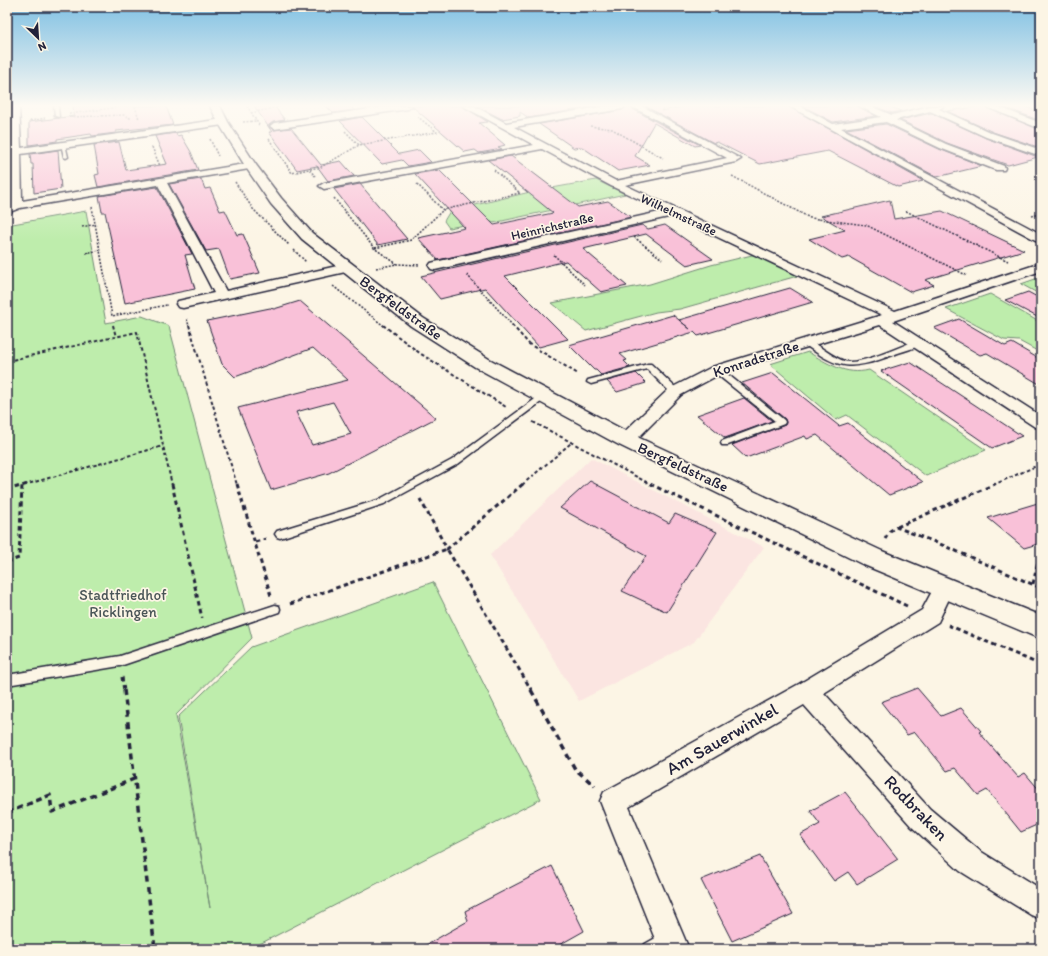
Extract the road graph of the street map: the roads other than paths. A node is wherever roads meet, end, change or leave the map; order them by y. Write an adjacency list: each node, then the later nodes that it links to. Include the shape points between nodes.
1 (64, 151): 9 (lane)
2 (241, 151): 10 (street, Bergfeldstraße)
3 (519, 151): 14 (street)
4 (552, 151): 13 (street, Wilhelmstraße)
5 (720, 151): 13 (street, via 736,159)
6 (876, 151): 18 (street)
7 (955, 151): 11 (street)
8 (12, 152): 15 (street)
9 (66, 158)
10 (251, 166): 12 (street); 20 (street, Bergfeldstraße, via 276,201 307,236)
11 (1000, 168)
12 (163, 180): 15 (street); 22 (street)
13 (615, 184): 17 (street, Wilhelmstraße)
14 (324, 186)
15 (17, 205): 16 (street)
16 (7, 210)
17 (675, 212): 19 (street, Heinrichstraße); 24 (street, Wilhelmstraße)
18 (1041, 239)
19 (435, 266)
20 (346, 268): 22 (street, Bergfeldstraße); 30 (street, Bergfeldstraße, via 417,322 482,363)
21 (1035, 270): 24 (street, Konradstraße)
22 (222, 296): 23 (street, Bergfeldstraße)
23 (183, 304)
24 (888, 318): 25 (street, Konradstraße); 26 (street)
25 (807, 342): 26 (lane, via 826,355 850,364); 27 (street, Konradstraße)
26 (918, 343): 31 (street)
27 (717, 370): 29 (street, Konradstraße); 33 (lane, via 781,422)
28 (591, 382): 29 (lane, via 648,366)
29 (675, 392): 32 (street, Konradstraße)
30 (545, 396): 32 (street, Bergfeldstraße); 34 (lane, via 455,462 380,502)
31 (1041, 423)
32 (626, 440): 35 (street, Bergfeldstraße, via 873,558)
33 (725, 443)
34 (280, 534)
35 (944, 588): 37 (street, Bergfeldstraße); 39 (street, Am Sauerwinkel, via 930,616)
36 (275, 609): 38 (lane, via 120,661)
37 (1041, 628)
38 (7, 680)
39 (808, 691): 40 (street, Rodbraken, via 921,818 970,861); 41 (street, Am Sauerwinkel, via 612,801)
40 (1041, 905)
41 (665, 945)

